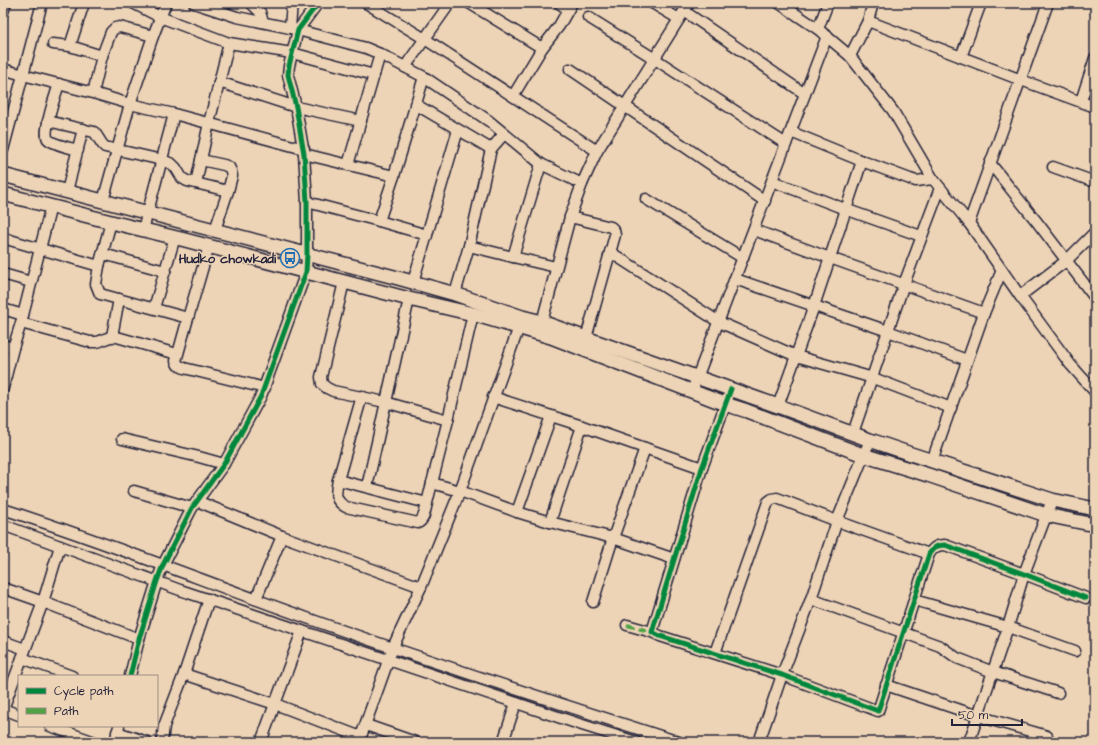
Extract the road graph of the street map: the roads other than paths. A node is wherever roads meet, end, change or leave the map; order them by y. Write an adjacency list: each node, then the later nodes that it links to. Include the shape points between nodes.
1 (6, 3): 22 (street)
2 (42, 3): 46 (street)
3 (84, 3): 34 (street)
4 (133, 3): 23 (street)
5 (166, 3): 23 (street)
6 (194, 3): 26 (street, via 237,17)
7 (251, 3): 26 (street, via 260,12)
8 (292, 3): 27 (street)
9 (318, 3): 27 (street)
10 (366, 3): 31 (street)
11 (450, 3): 31 (street)
12 (469, 3): 35 (street)
13 (559, 3): 20 (street)
14 (652, 3): 21 (street)
15 (779, 3): 28 (street)
16 (828, 3): 28 (street)
17 (873, 3): 25 (street)
18 (981, 3): 40 (street)
19 (1048, 3): 49 (street)
20 (570, 6): 35 (street)
21 (684, 11): 42 (street); 53 (street)
22 (3, 12)
23 (160, 17): 29 (street); 32 (street)
24 (588, 17): 42 (street)
25 (868, 20): 39 (street); 40 (street)
26 (263, 22): 27 (street)
27 (294, 29): 36 (street); 37 (street)
28 (818, 29): 30 (street)
29 (152, 36): 38 (street, via 120,26 115,28); 56 (street)
30 (827, 36): 39 (street); 53 (street)
31 (425, 39): 43 (street); 54 (street)
32 (229, 43): 36 (street); 50 (street)
33 (53, 44): 34 (street)
34 (70, 46): 38 (street)
35 (542, 48): 54 (street)
36 (292, 54): 47 (street); 59 (street, via 288,75)
37 (380, 54): 43 (street); 47 (street)
38 (102, 56): 52 (street)
39 (850, 56): 85 (street, via 893,110)
40 (961, 57): 49 (street)
41 (1095, 58): 55 (street)
42 (655, 59): 60 (street); 69 (street)
43 (405, 67): 48 (street)
44 (3, 69): 46 (street)
45 (570, 70): 60 (street)
46 (23, 74): 51 (street); 71 (street)
47 (374, 75): 63 (street)
48 (424, 77): 57 (street); 68 (street)
49 (1021, 80): 55 (street); 79 (street)
50 (219, 82): 59 (street); 64 (street)
51 (59, 84): 52 (street); 62 (street)
52 (93, 93): 56 (street)
53 (805, 94): 67 (street)
54 (513, 96): 75 (street)
55 (1081, 101): 58 (street)
56 (130, 104): 61 (street); 73 (street)
57 (415, 104): 66 (street); 84 (street)
58 (1095, 106)
59 (296, 107): 63 (street); 74 (street)
60 (625, 107): 75 (street); 96 (street)
61 (174, 114): 64 (street); 76 (street)
62 (48, 121): 65 (street); 72 (street, via 48,140)
63 (361, 121): 81 (street)
64 (209, 123): 74 (street); 77 (street)
65 (83, 129): 72 (street); 73 (street, via 94,132 105,147)
66 (458, 130): 70 (street); 109 (street)
67 (791, 132): 69 (street); 78 (street)
68 (504, 134): 70 (street); 80 (street)
69 (786, 144): 86 (street)
70 (491, 149): 114 (street)
71 (3, 150)
72 (78, 150): 91 (street)
73 (117, 150): 76 (street); 95 (street)
74 (304, 151): 81 (street); 97 (street)
75 (597, 151): 89 (street)
76 (162, 160): 88 (street, via 172,164 182,178); 100 (street)
77 (201, 160): 88 (street); 92 (street, via 229,167 232,176)
78 (862, 161): 85 (street, via 916,181); 99 (street)
79 (990, 163): 104 (street); 122 (street)
80 (541, 164): 89 (street); 119 (street)
81 (348, 165): 84 (street)
82 (1053, 167): 87 (street)
83 (3, 175): 91 (main road)
84 (394, 176): 102 (street)
85 (933, 179): 90 (street)
86 (772, 181): 96 (street); 99 (street)
87 (1095, 182)
88 (196, 183): 92 (street)
89 (582, 184): 101 (street)
90 (940, 188): 104 (street); 110 (street)
91 (67, 191): 95 (main road)
92 (228, 191): 106 (street)
93 (3, 194): 98 (main road)
94 (646, 199): 120 (street)
95 (104, 201): 100 (main road)
96 (765, 201): 107 (street)
97 (308, 202): 102 (street); 118 (street)
98 (51, 206): 103 (main road); 115 (street)
99 (845, 210): 110 (street); 121 (street)
100 (148, 213): 105 (street); 106 (main road)
101 (570, 217): 116 (street, via 611,227 615,235); 124 (street)
102 (379, 221): 109 (street)
103 (111, 222): 105 (main road); 117 (street)
104 (969, 223): 125 (street)
105 (143, 230): 111 (main road)
106 (215, 230): 118 (main road)
107 (754, 230): 120 (street); 121 (street)
108 (1095, 232): 122 (street)
109 (427, 235): 132 (street)
110 (921, 236): 133 (street)
111 (175, 237): 113 (main road); 126 (street)
112 (3, 238): 115 (street)
113 (209, 246): 127 (main road); 144 (street)
114 (469, 246): 119 (street); 134 (street)
115 (40, 248): 123 (street); 130 (street)
116 (610, 252): 147 (street); 151 (street)
117 (103, 254): 123 (street); 126 (street)
118 (307, 254): 127 (street); 132 (main road)
119 (513, 257): 124 (street)
120 (743, 258): 129 (street)
121 (830, 258): 133 (street); 139 (street)
122 (1066, 261): 135 (street); 136 (street)
123 (99, 266): 137 (street, via 96,284 100,294)
124 (556, 267): 146 (street)
125 (1002, 270): 135 (street); 142 (street)
126 (165, 271): 140 (street)
127 (306, 272): 131 (main road); 161 (street)
128 (3, 274): 130 (street)
129 (735, 279): 139 (street); 147 (street)
130 (31, 282): 145 (street)
131 (344, 282): 138 (main road); 165 (street, via 321,377 322,384 334,391)
132 (413, 282): 134 (main road)
133 (904, 284): 142 (street); 149 (street)
134 (455, 294): 146 (main road)
135 (1020, 296): 163 (street, via 1070,364)
136 (1095, 298)
137 (119, 299): 140 (street); 150 (street)
138 (409, 299): 143 (main road); 167 (street)
139 (814, 306): 149 (street); 155 (street)
140 (154, 308): 144 (street)
141 (3, 309): 145 (street)
142 (984, 313): 156 (street)
143 (473, 314): 148 (main road); 172 (street)
144 (188, 318): 154 (street)
145 (22, 319): 150 (street, via 90,342); 153 (street)
146 (542, 322): 151 (main road)
147 (718, 322): 155 (street); 158 (street)
148 (518, 327): 164 (main road, via 551,337); 166 (street)
149 (888, 331): 156 (street); 159 (street)
150 (112, 336): 154 (street)
151 (586, 338): 158 (main road)
152 (3, 345): 153 (street)
153 (13, 348): 157 (street)
154 (177, 354): 161 (street, via 178,365 184,368)
155 (796, 356): 159 (street); 169 (street)
156 (967, 360): 170 (street)
157 (5, 370): 160 (street)
158 (698, 377): 162 (main road); 164 (street)
159 (873, 378): 170 (street); 174 (street)
160 (3, 388)
161 (265, 388): 180 (street)
162 (731, 389): 168 (street); 169 (main road)
163 (1094, 390)
164 (692, 391): 168 (main road)
165 (362, 396): 167 (street); 182 (street)
166 (494, 397): 171 (street); 186 (street)
167 (385, 402): 172 (street); 184 (street)
168 (725, 404): 178 (main road); 181 (street)
169 (778, 406): 174 (main road)
170 (951, 408): 179 (street)
171 (552, 416): 173 (street); 192 (street)
172 (448, 420): 183 (street)
173 (582, 426): 177 (street); 195 (street)
174 (853, 434): 176 (main road)
175 (122, 439): 180 (street)
176 (870, 440): 178 (street); 179 (main road)
177 (645, 448): 181 (street); 199 (street)
178 (863, 455): 193 (main road); 194 (street)
179 (932, 461): 187 (main road)
180 (224, 464): 189 (street)
181 (702, 468): 202 (street)
182 (338, 480): 184 (street); 188 (street, via 336,495 340,504 346,507 418,523 424,516)
183 (432, 483): 186 (street); 188 (street)
184 (367, 487): 188 (street)
185 (134, 491): 189 (street)
186 (460, 491): 192 (street); 206 (street)
187 (1052, 500): 191 (main road); 193 (street)
188 (427, 503)
189 (194, 504): 198 (street); 203 (street)
190 (3, 509): 203 (street)
191 (1095, 509)
192 (517, 512): 195 (street)
193 (1046, 515): 197 (main road); 204 (street)
194 (838, 521): 201 (street); 210 (street); 225 (street, via 777,498 772,498 768,502)
195 (550, 522): 199 (street)
196 (3, 525): 200 (street)
197 (1095, 526)
198 (282, 536): 206 (street); 209 (street)
199 (613, 538): 202 (street); 214 (street)
200 (60, 546): 205 (street); 213 (street)
201 (929, 554): 204 (street, via 934,547 945,545); 212 (street)
202 (674, 559): 218 (street)
203 (164, 565): 205 (street); 209 (street)
204 (1024, 574): 208 (street); 216 (street)
205 (157, 581): 211 (street); 220 (street)
206 (421, 587): 222 (street)
207 (3, 588): 213 (street)
208 (1086, 598)
209 (256, 599): 222 (street)
210 (811, 599): 219 (street); 231 (street)
211 (209, 600): 217 (street); 228 (street)
212 (914, 600): 216 (street); 219 (street)
213 (43, 602): 220 (street); 224 (street)
214 (593, 602)
215 (627, 625): 218 (street)
216 (1008, 627): 223 (street); 227 (street)
217 (302, 631): 226 (street); 235 (street)
218 (652, 632): 225 (street)
219 (903, 632): 227 (street, via 940,646 957,658); 232 (street)
220 (139, 639): 230 (street)
221 (3, 642): 224 (street)
222 (393, 648): 226 (street); 251 (street)
223 (1075, 651)
224 (23, 654): 229 (street); 236 (street)
225 (715, 654): 231 (street)
226 (389, 660): 234 (street); 239 (street)
227 (993, 672): 233 (street); 238 (street)
228 (184, 674): 235 (street); 246 (street, via 164,726)
229 (70, 675)
230 (130, 675)
231 (782, 675): 232 (street, via 878,711); 252 (street)
232 (886, 685): 238 (street)
233 (1058, 693)
234 (516, 703): 249 (street); 250 (street)
235 (275, 704): 243 (street); 247 (street)
236 (3, 709): 237 (street)
237 (18, 715)
238 (978, 716): 242 (street); 253 (street)
239 (366, 725): 243 (street); 248 (street)
240 (53, 727): 244 (street)
241 (117, 733): 245 (street)
242 (1047, 736)
243 (360, 739)
244 (95, 742)
245 (147, 742)
246 (162, 742)
247 (261, 742)
248 (415, 742)
249 (503, 742)
250 (636, 742)
251 (679, 742)
252 (759, 742)
253 (969, 742)

